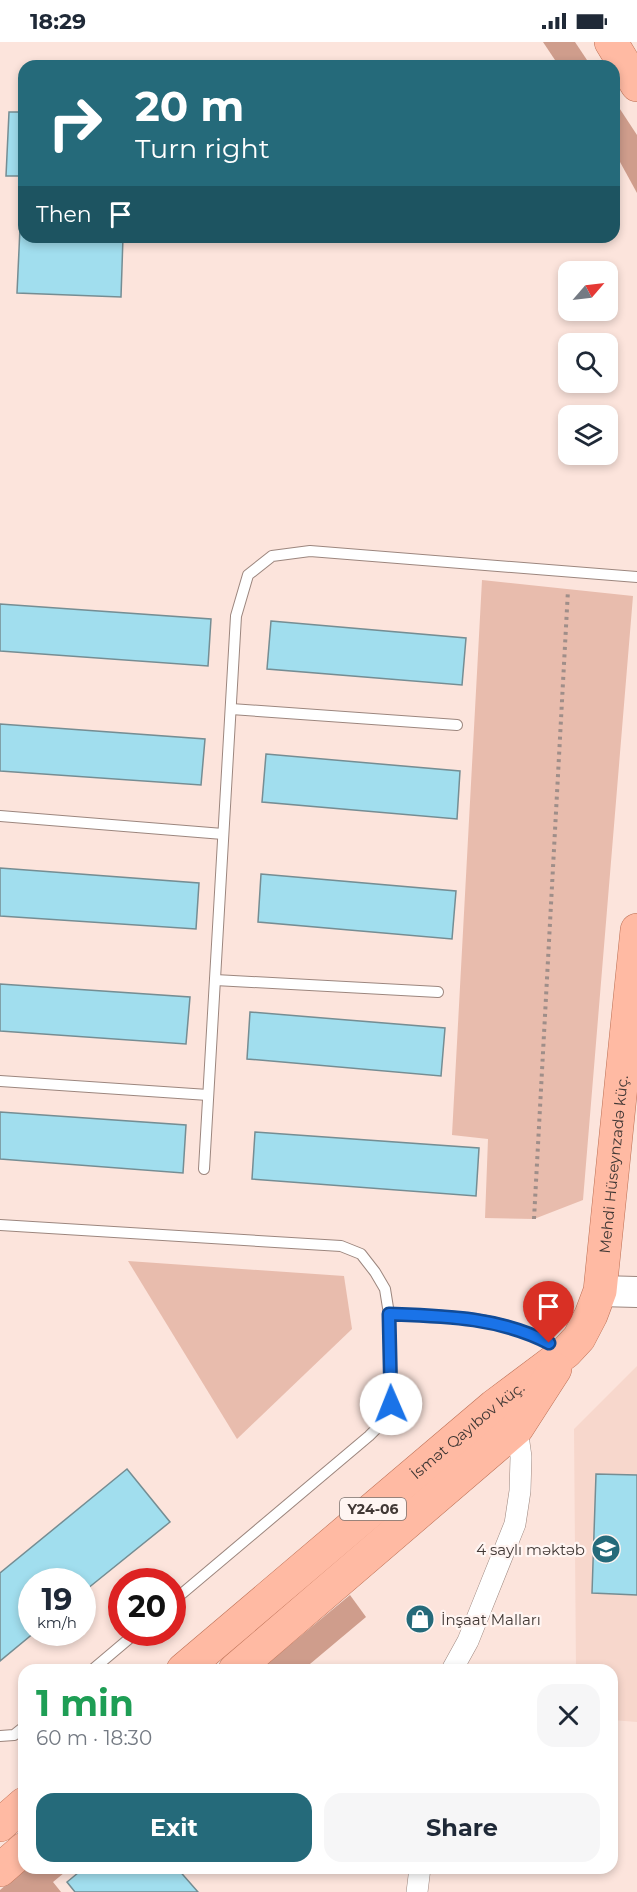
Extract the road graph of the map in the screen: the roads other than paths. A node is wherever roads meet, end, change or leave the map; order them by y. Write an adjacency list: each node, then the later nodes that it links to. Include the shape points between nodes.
1 (611, 42): 2 (main road)
2 (637, 85)
3 (637, 577): 4 (lane, via 310,551 272,556 248,576 236,616)
4 (231, 709): 5 (lane); 7 (lane)
5 (457, 725)
6 (0, 816): 7 (lane)
7 (223, 834): 9 (lane)
8 (637, 930): 15 (main road, Mehdi Hüseynzadə küç. / Y24-06)
9 (215, 980): 10 (lane); 12 (lane)
10 (438, 992)
11 (0, 1082): 12 (lane)
12 (208, 1095): 13 (lane)
13 (204, 1169)
14 (0, 1225): 17 (lane, via 341,1246 361,1254 375,1272 385,1289)
15 (600, 1291): 16 (main road); 18 (main road, Mehdi Hüseynzadə küç. / Y24-06, via 579,1338)
16 (637, 1292)
17 (389, 1314): 18 (lane, via 496,1323 533,1335); 20 (lane, via 391,1404 385,1420)
18 (566, 1352): 19 (main road, İsmət Qayıbov küç. / Y24-06); 23 (main road, İsmət Qayıbov küç. / Y24-06, via 494,1406)
19 (518, 1428): 24 (main road, İsmət Qayıbov küç. / Y24-06); 25 (street, via 520,1491 515,1524)
20 (186, 1590)
21 (120, 1646): 22 (lane)
22 (99, 1664)
23 (190, 1664)
24 (242, 1664)
25 (455, 1664)
26 (18, 1731): 27 (lane)
27 (0, 1736)
28 (18, 1809): 29 (main road)
29 (0, 1825)
30 (18, 1854): 31 (main road)
31 (0, 1870)
32 (419, 1874): 33 (street)
33 (417, 1892)

